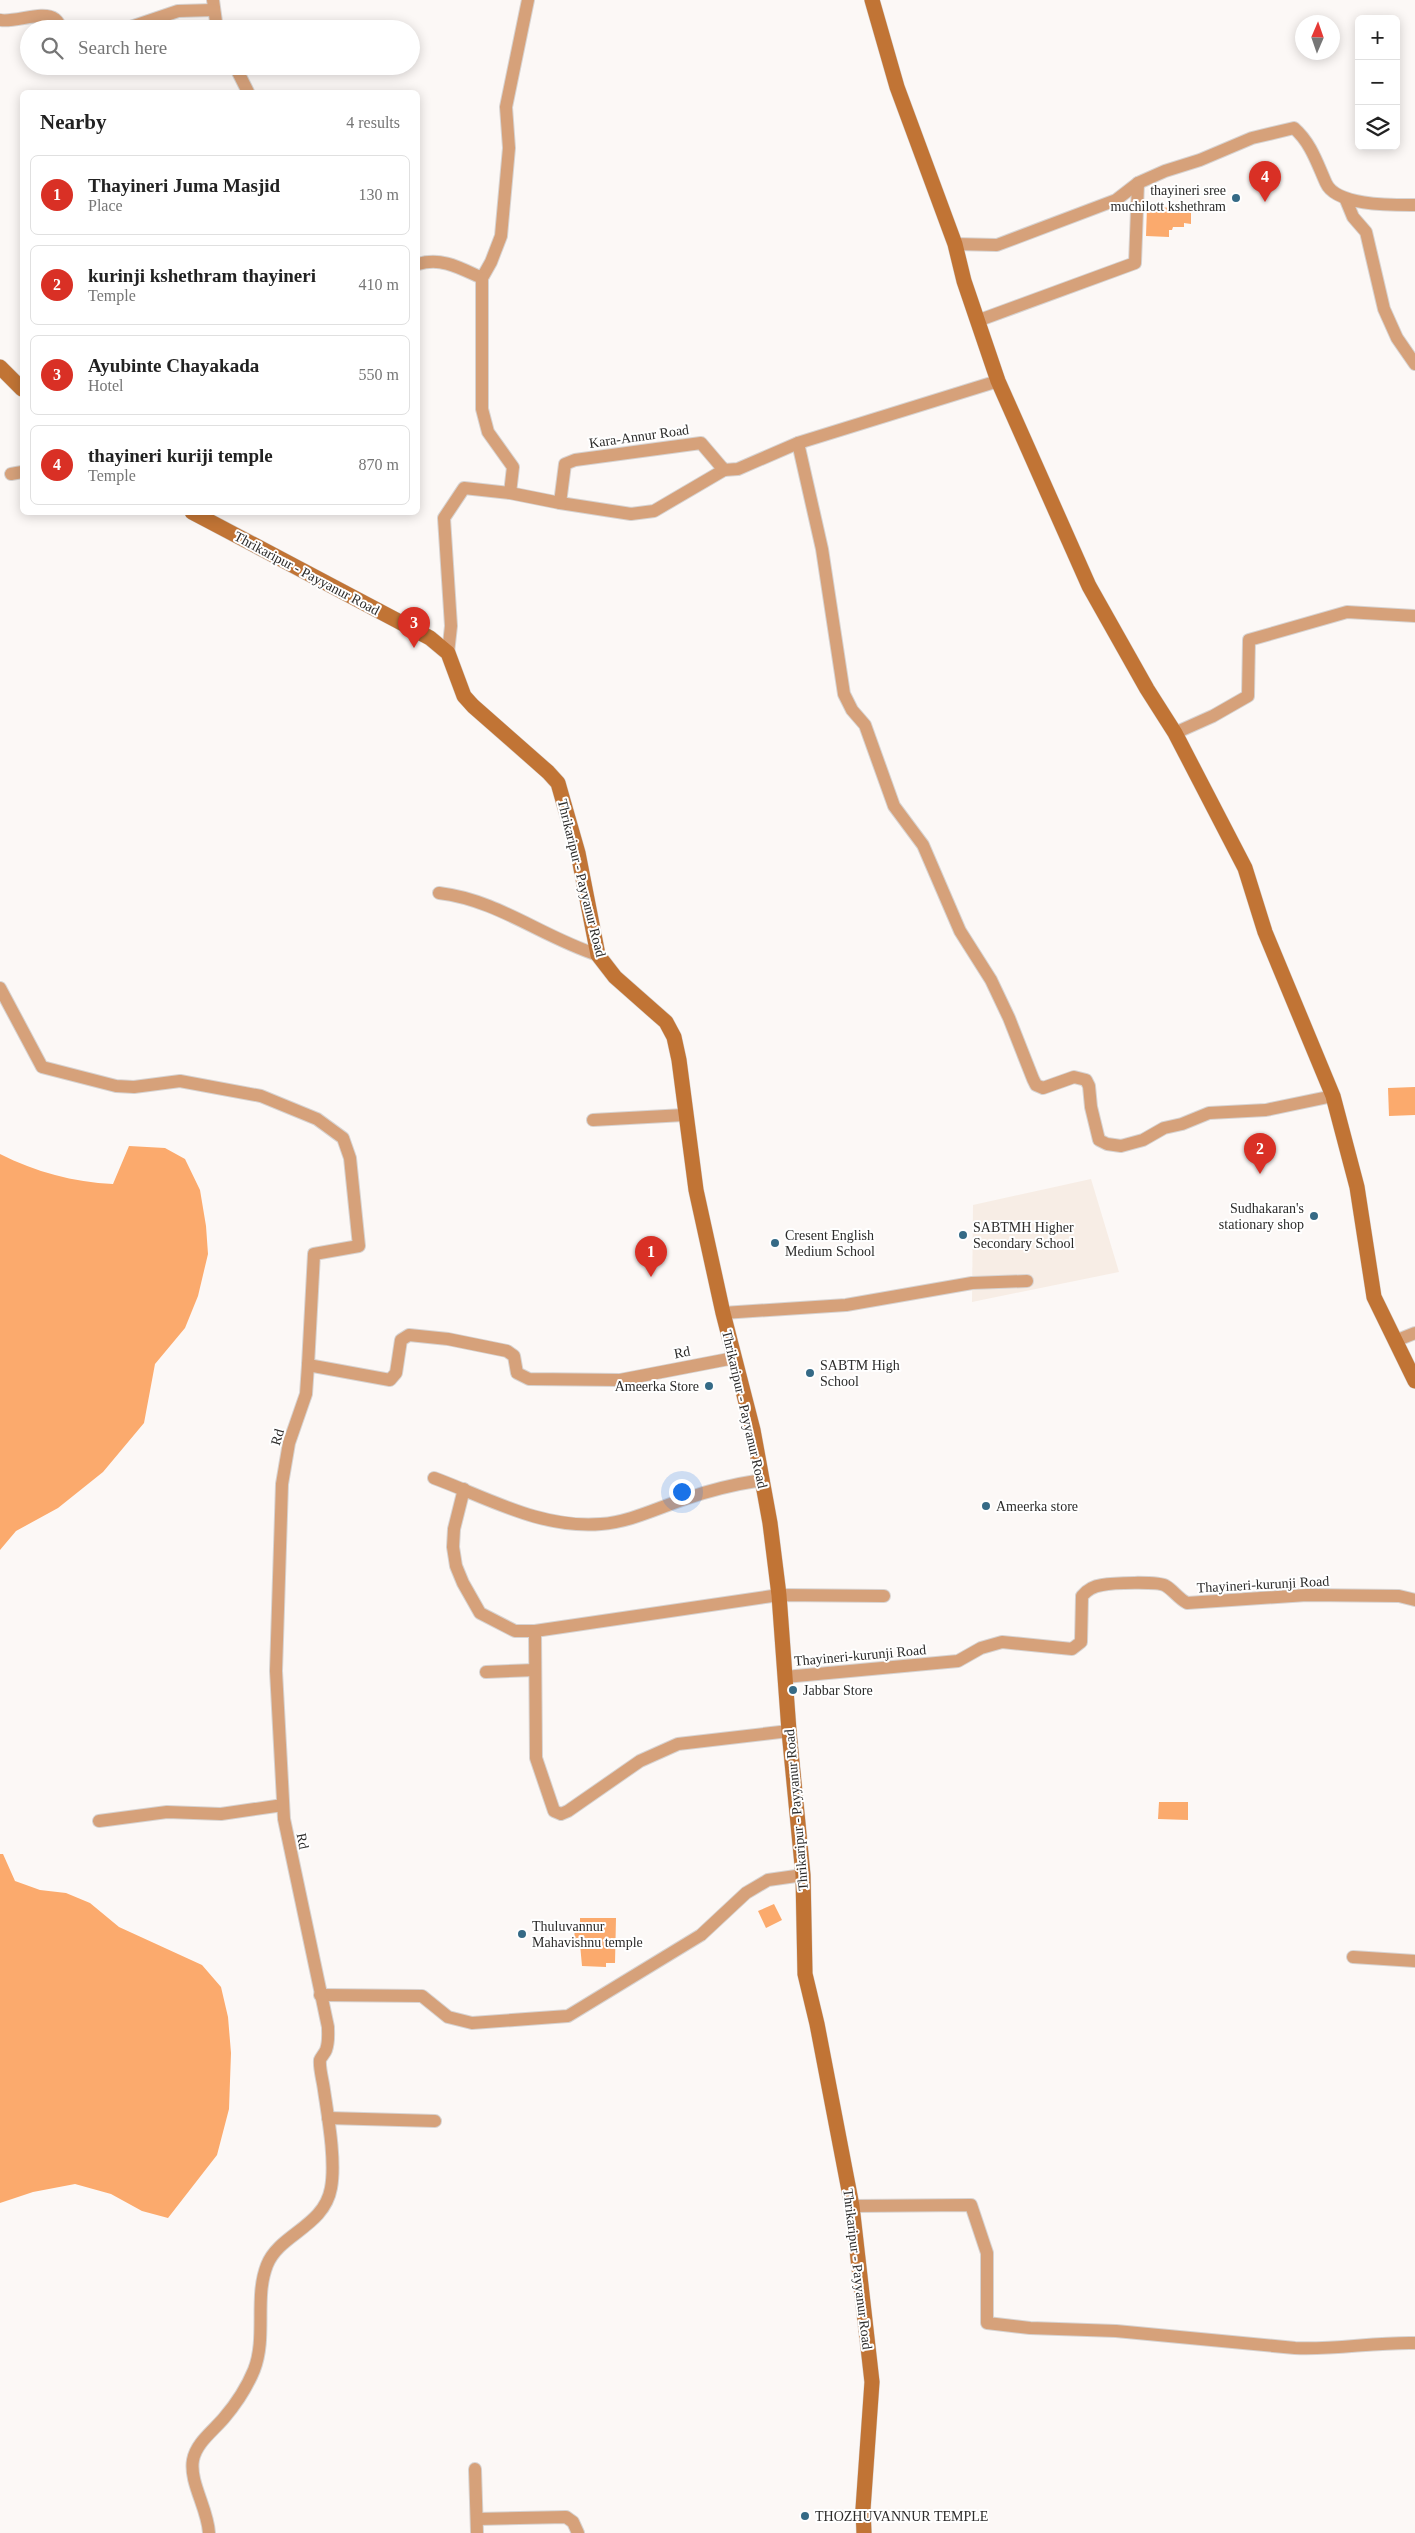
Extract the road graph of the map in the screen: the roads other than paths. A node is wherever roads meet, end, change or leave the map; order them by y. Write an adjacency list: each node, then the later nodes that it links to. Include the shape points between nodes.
1 (528, 0): 15 (street, via 506,107 508,148 501,236)
2 (872, 0): 13 (main road, via 897,87)
3 (213, 5): 6 (street); 7 (street)
4 (0, 20): 5 (street, via 47,16)
5 (57, 20)
6 (152, 20)
7 (216, 20)
8 (240, 75): 9 (street)
9 (247, 90)
10 (1138, 183): 11 (street, via 1252,138 1294,128 1318,159 1327,185 1335,195); 13 (street, via 1116,200 997,245); 16 (street, via 1135,263)
11 (1346, 200): 12 (street); 17 (street, via 1353,217 1366,232 1384,310 1397,338)
12 (1415, 205)
13 (955, 244): 16 (main road)
14 (420, 263): 15 (street, via 432,260 454,265)
15 (482, 278): 23 (street, via 482,410 488,432 513,467)
16 (977, 321): 19 (main road)
17 (1415, 364)
18 (0, 367): 20 (main road)
19 (998, 381): 21 (street); 28 (main road, via 1089,586)
20 (20, 387)
21 (798, 443): 22 (street, via 738,468); 32 (street, via 822,549 844,694 852,710 865,724 894,806 923,844 960,931 991,980 1036,1085 1043,1088 1074,1078 1086,1080 1099,1140 1120,1146 1143,1140 1164,1128 1209,1112 1266,1110)
22 (724, 470): 24 (street, via 654,511 631,514); 24 (street, Kara-Annur Road, via 701,443 575,460 565,464)
23 (510, 493): 24 (street); 27 (street, via 464,488 444,518 451,626)
24 (560, 503)
25 (198, 515): 27 (main road, Thrikaripur - Payyanur Road, via 430,638)
26 (1415, 616): 28 (street, via 1347,612 1249,640 1248,696)
27 (448, 653): 30 (main road, Thrikaripur - Payyanur Road, via 464,696 558,784 578,853)
28 (1175, 733): 32 (main road, via 1245,868 1265,932)
29 (439, 892): 30 (street, via 465,896 500,910 550,937)
30 (598, 955): 33 (main road, Thrikaripur - Payyanur Road, via 615,977 666,1022 674,1036)
31 (0, 988): 40 (street, via 42,1067 116,1086 180,1082 261,1096 317,1119 343,1138 350,1158 359,1246 314,1254)
32 (1333, 1096): 38 (main road, via 1356,1187 1374,1297)
33 (684, 1115): 34 (street); 36 (main road, Thrikaripur - Payyanur Road, via 696,1190)
34 (593, 1120)
35 (1026, 1281): 36 (street, via 972,1283 846,1305)
36 (723, 1313): 39 (main road, Thrikaripur - Payyanur Road)
37 (1415, 1333): 38 (street)
38 (1395, 1341): 41 (main road)
39 (734, 1358): 40 (street, Rd, via 620,1380 529,1379 517,1373 514,1356 507,1351 409,1335 402,1340 396,1373 390,1380); 43 (main road, Thrikaripur - Payyanur Road)
40 (308, 1365): 53 (street, Rd, via 306,1394 289,1443 282,1484 276,1671)
41 (1415, 1380)
42 (434, 1478): 44 (street)
43 (762, 1480): 44 (street, via 705,1492 651,1512 602,1524 572,1524 539,1518 504,1508); 45 (main road, Thrikaripur - Payyanur Road)
44 (464, 1489): 48 (street, via 453,1547 463,1583 480,1614 515,1631)
45 (779, 1595): 46 (street); 48 (street); 51 (main road, Thrikaripur - Payyanur Road)
46 (884, 1596)
47 (1415, 1600): 51 (street, Thayineri-kurunji Road, via 1399,1596 1308,1595 1187,1603 1166,1586 1156,1583 1102,1585 1082,1596 1081,1642 1072,1649 1002,1642 981,1648 958,1661)
48 (534, 1631): 49 (street)
49 (535, 1670): 50 (street); 52 (street, via 536,1758 554,1811 561,1814 640,1761 678,1744)
50 (486, 1672)
51 (785, 1677): 52 (main road, Thrikaripur - Payyanur Road)
52 (789, 1731): 55 (main road, Thrikaripur - Payyanur Road)
53 (283, 1806): 54 (street, via 221,1814 166,1812); 58 (street, Rd)
54 (99, 1821)
55 (803, 1875): 58 (street, via 787,1875 760,1884 701,1934 568,2016 472,2023 448,2017 422,1996); 61 (main road, Thrikaripur - Payyanur Road, via 805,1974)
56 (1353, 1958): 57 (street)
57 (1415, 1961)
58 (320, 1995): 59 (street, Rd, via 328,2028 328,2043 320,2060)
59 (328, 2118): 60 (street); 65 (street, Rd, via 331,2188 324,2206 306,2228 275,2252 267,2265 254,2369 243,2393 196,2448 192,2460 192,2475 208,2519)
60 (434, 2121)
61 (852, 2206): 62 (street, via 971,2205 987,2253 987,2323 1324,2350 1377,2344); 68 (main road, Thrikaripur - Payyanur Road, via 872,2382)
62 (1415, 2344)
63 (475, 2469): 64 (street)
64 (477, 2519): 66 (street); 67 (street, via 566,2517 573,2522)
65 (209, 2533)
66 (478, 2533)
67 (578, 2533)
68 (864, 2533)

